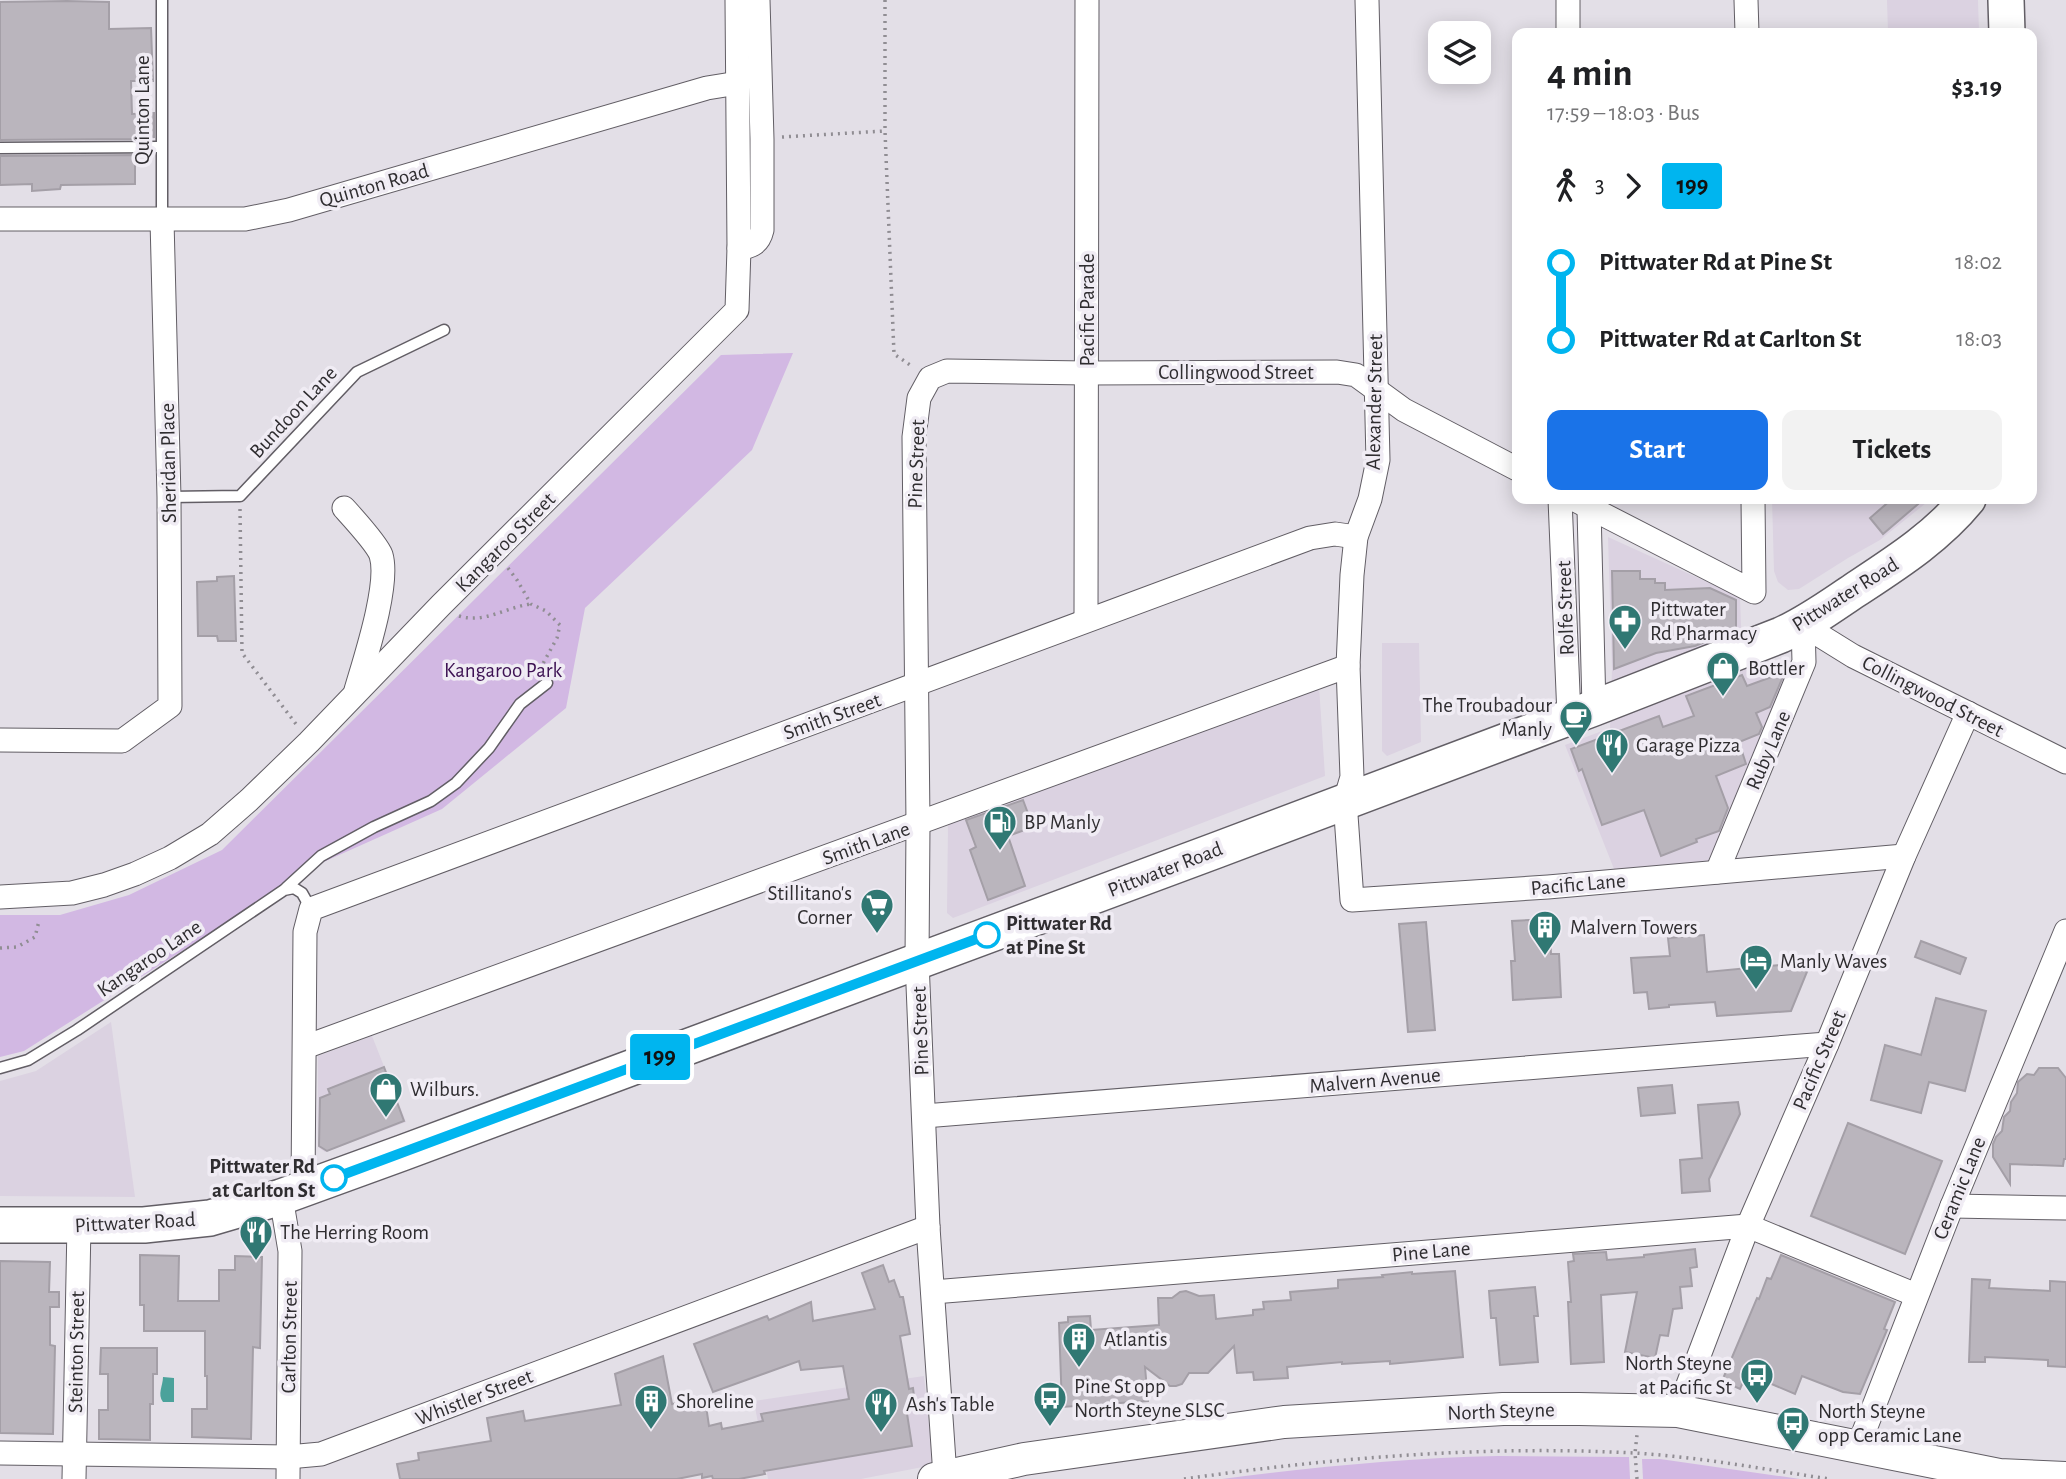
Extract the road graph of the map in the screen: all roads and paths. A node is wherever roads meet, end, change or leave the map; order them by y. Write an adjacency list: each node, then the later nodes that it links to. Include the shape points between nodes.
1 (162, 0): 16 (lane, Quinton Lane)
2 (737, 0): 13 (street, Kangaroo Street)
3 (758, 0): 15 (street)
4 (885, 0): 14 (path)
5 (1087, 0): 22 (street, Pacific Parade)
6 (1367, 0): 24 (street, Alexander Street)
7 (1568, 0): 10 (street)
8 (1746, 0): 11 (street)
9 (2006, 0): 12 (main road)
10 (1568, 28)
11 (1747, 28)
12 (2007, 28)
13 (738, 83): 19 (street, Quinton Road, via 694,91 289,210 245,219); 20 (street, Kangaroo Street)
14 (886, 131): 15 (path); 23 (path, via 894,354)
15 (762, 139): 20 (street, via 762,230 756,243)
16 (161, 147): 17 (lane); 19 (lane, Quinton Lane)
17 (0, 148)
18 (0, 219): 19 (street, Quinton Road)
19 (162, 220): 27 (street, Sheridan Place)
20 (739, 248): 35 (street, Kangaroo Street, via 737,310)
21 (444, 330): 26 (lane, Bundoon Lane, via 357,372)
22 (1087, 373): 23 (street, Collingwood Street, via 947,371); 24 (street, Collingwood Street, via 1337,372 1356,375); 38 (street, Pacific Parade)
23 (930, 378): 42 (street, Pine Street, via 919,398 914,437)
24 (1377, 389): 25 (street, Collingwood Street, via 1404,410); 34 (street, Alexander Street, via 1378,460)
25 (1512, 466)
26 (240, 496): 27 (lane); 48 (path, via 242,653)
27 (169, 498): 47 (street, Sheridan Place, via 170,706 122,741)
28 (1561, 504): 45 (street, Rolfe Street)
29 (1577, 504): 45 (street, Rolfe Street)
30 (1583, 504): 31 (street, via 1754,592)
31 (1753, 504)
32 (1964, 504): 39 (main road, Pittwater Road, via 1899,561)
33 (344, 508): 43 (street, via 381,554 383,573)
34 (1356, 537): 38 (street, Smith Street, via 1310,538); 40 (street, Alexander Street)
35 (495, 552): 36 (path); 37 (street, Kangaroo Street)
36 (531, 604): 37 (path, via 477,619 461,617); 44 (path, via 559,625 558,638)
37 (441, 605): 43 (street, Kangaroo Street)
38 (1086, 620): 42 (street, Smith Street)
39 (1802, 625): 45 (main road, Pittwater Road); 46 (street, Collingwood Street, via 1853,656); 53 (street, Ruby Lane, via 1804,662)
40 (1348, 666): 50 (street, Alexander Street, via 1352,777); 51 (street, Smith Lane)
41 (547, 683): 44 (lane, Kangaroo Lane)
42 (916, 685): 51 (street, Pine Street); 56 (street, Smith Street)
43 (356, 693): 48 (street, Kangaroo Street)
44 (520, 704): 54 (lane, Kangaroo Lane, via 489,748 456,783 431,802 321,856)
45 (1582, 712): 50 (main road, Pittwater Road)
46 (1968, 713): 49 (street, Collingwood Street); 52 (street, Pacific Street)
47 (0, 740)
48 (309, 742): 55 (street, Kangaroo Street, via 210,834 170,858 125,878 72,893)
49 (2066, 762)
50 (1345, 801): 53 (street, Pacific Lane, via 1352,900); 60 (main road, Pittwater Road)
51 (918, 824): 60 (street, Pine Street); 62 (street, Smith Lane)
52 (1904, 856): 53 (street, Pacific Lane); 61 (street, Pacific Street)
53 (1717, 872)
54 (284, 890): 56 (lane, via 294,888 302,893); 63 (lane, Kangaroo Lane, via 48,1048)
55 (0, 897)
56 (311, 909): 62 (street, Carlton Street, via 305,932)
57 (39, 921): 59 (path, via 34,937 18,947)
58 (2066, 931): 66 (street, Ceramic Lane)
59 (0, 948)
60 (917, 961): 64 (street, Pine Street); 65 (main road, Pittwater Road)
61 (1827, 1044): 64 (street, Malvern Avenue); 70 (street, Pacific Street)
62 (305, 1047): 65 (street, Carlton Street)
63 (0, 1068)
64 (924, 1116): 71 (street, Pine Street)
65 (292, 1193): 69 (main road, Pittwater Road, via 196,1220); 80 (street, Carlton Street)
66 (1952, 1206): 67 (street); 73 (street, Ceramic Lane)
67 (2066, 1208)
68 (0, 1225): 69 (main road, Pittwater Road)
69 (79, 1225): 79 (street, Steinton Street)
70 (1748, 1226): 72 (street, Pine Lane); 73 (street, Pine Lane); 74 (street, Pacific Street)
71 (928, 1227): 72 (street, Pine Street); 80 (street, Whistler Street)
72 (933, 1292): 81 (street, Pine Street)
73 (1916, 1295): 76 (street, Ceramic Lane)
74 (1678, 1411): 76 (main road, North Steyne); 81 (main road, North Steyne, via 1503,1409 1283,1422 1024,1459)
75 (1638, 1433): 78 (path)
76 (1857, 1447): 82 (main road, North Steyne, via 1999,1475)
77 (0, 1453): 79 (street, Whistler Street)
78 (1634, 1453): 84 (path, via 1397,1455); 85 (path); 86 (path)
79 (74, 1454): 80 (street, Whistler Street); 83 (street, Steinton Street)
80 (288, 1468)
81 (940, 1477)
82 (2066, 1478)
83 (74, 1479)
84 (1184, 1479)
85 (1637, 1479)
86 (1829, 1479)

